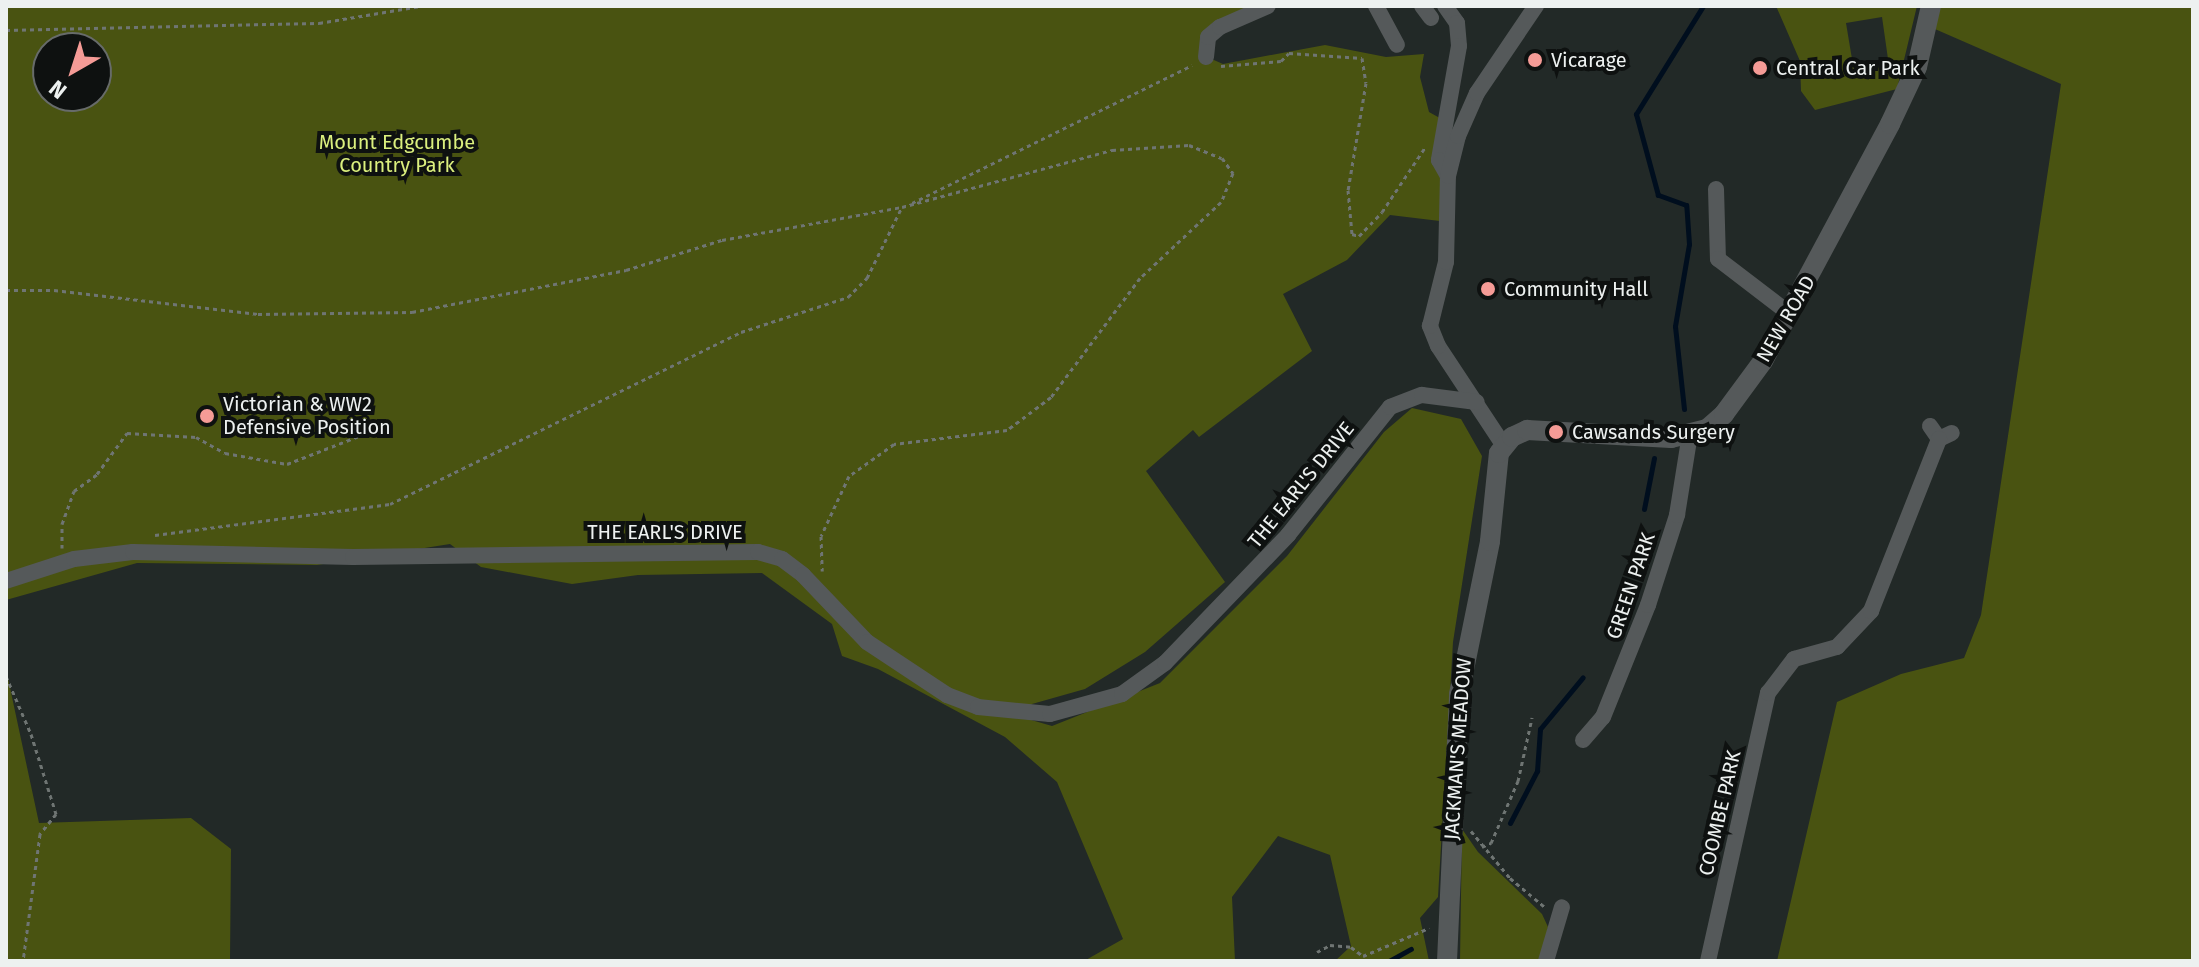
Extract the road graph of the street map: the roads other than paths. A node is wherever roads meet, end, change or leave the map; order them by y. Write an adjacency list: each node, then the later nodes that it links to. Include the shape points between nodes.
1 (1268, 6): 7 (street, via 1220,27 1208,37)
2 (1376, 6): 6 (street)
3 (1445, 6): 8 (street, via 1457,23 1459,46 1439,160)
4 (1536, 6): 8 (street, via 1477,93)
5 (1931, 6): 10 (street, NEW ROAD, via 1917,67)
6 (1397, 45)
7 (1205, 58)
8 (1448, 176): 11 (street, via 1446,262 1430,326)
9 (1716, 189): 10 (street, via 1718,259)
10 (1790, 314): 13 (street, NEW ROAD, via 1733,403 1707,429)
11 (1477, 402): 14 (street); 15 (street, THE EARL'S DRIVE, via 1458,404 1422,395 1390,407 1288,535 1165,663 1122,694 1050,714 978,707 947,695 867,642 782,559 758,552 353,557 133,552 61,562)
12 (1941, 433): 20 (street, COOMBE PARK, via 1871,611 1837,647 1794,659 1777,676 1749,769)
13 (1690, 434): 14 (street, NEW ROAD, via 1671,438 1527,430); 16 (street, GREEN PARK, via 1677,515 1648,605 1603,717)
14 (1504, 446): 18 (street, JACKMAN'S MEADOW, via 1496,469 1490,541 1464,651)
15 (6, 581)
16 (1583, 740)
17 (1560, 911): 19 (street)
18 (1447, 961)
19 (1546, 961)
20 (1708, 961)

